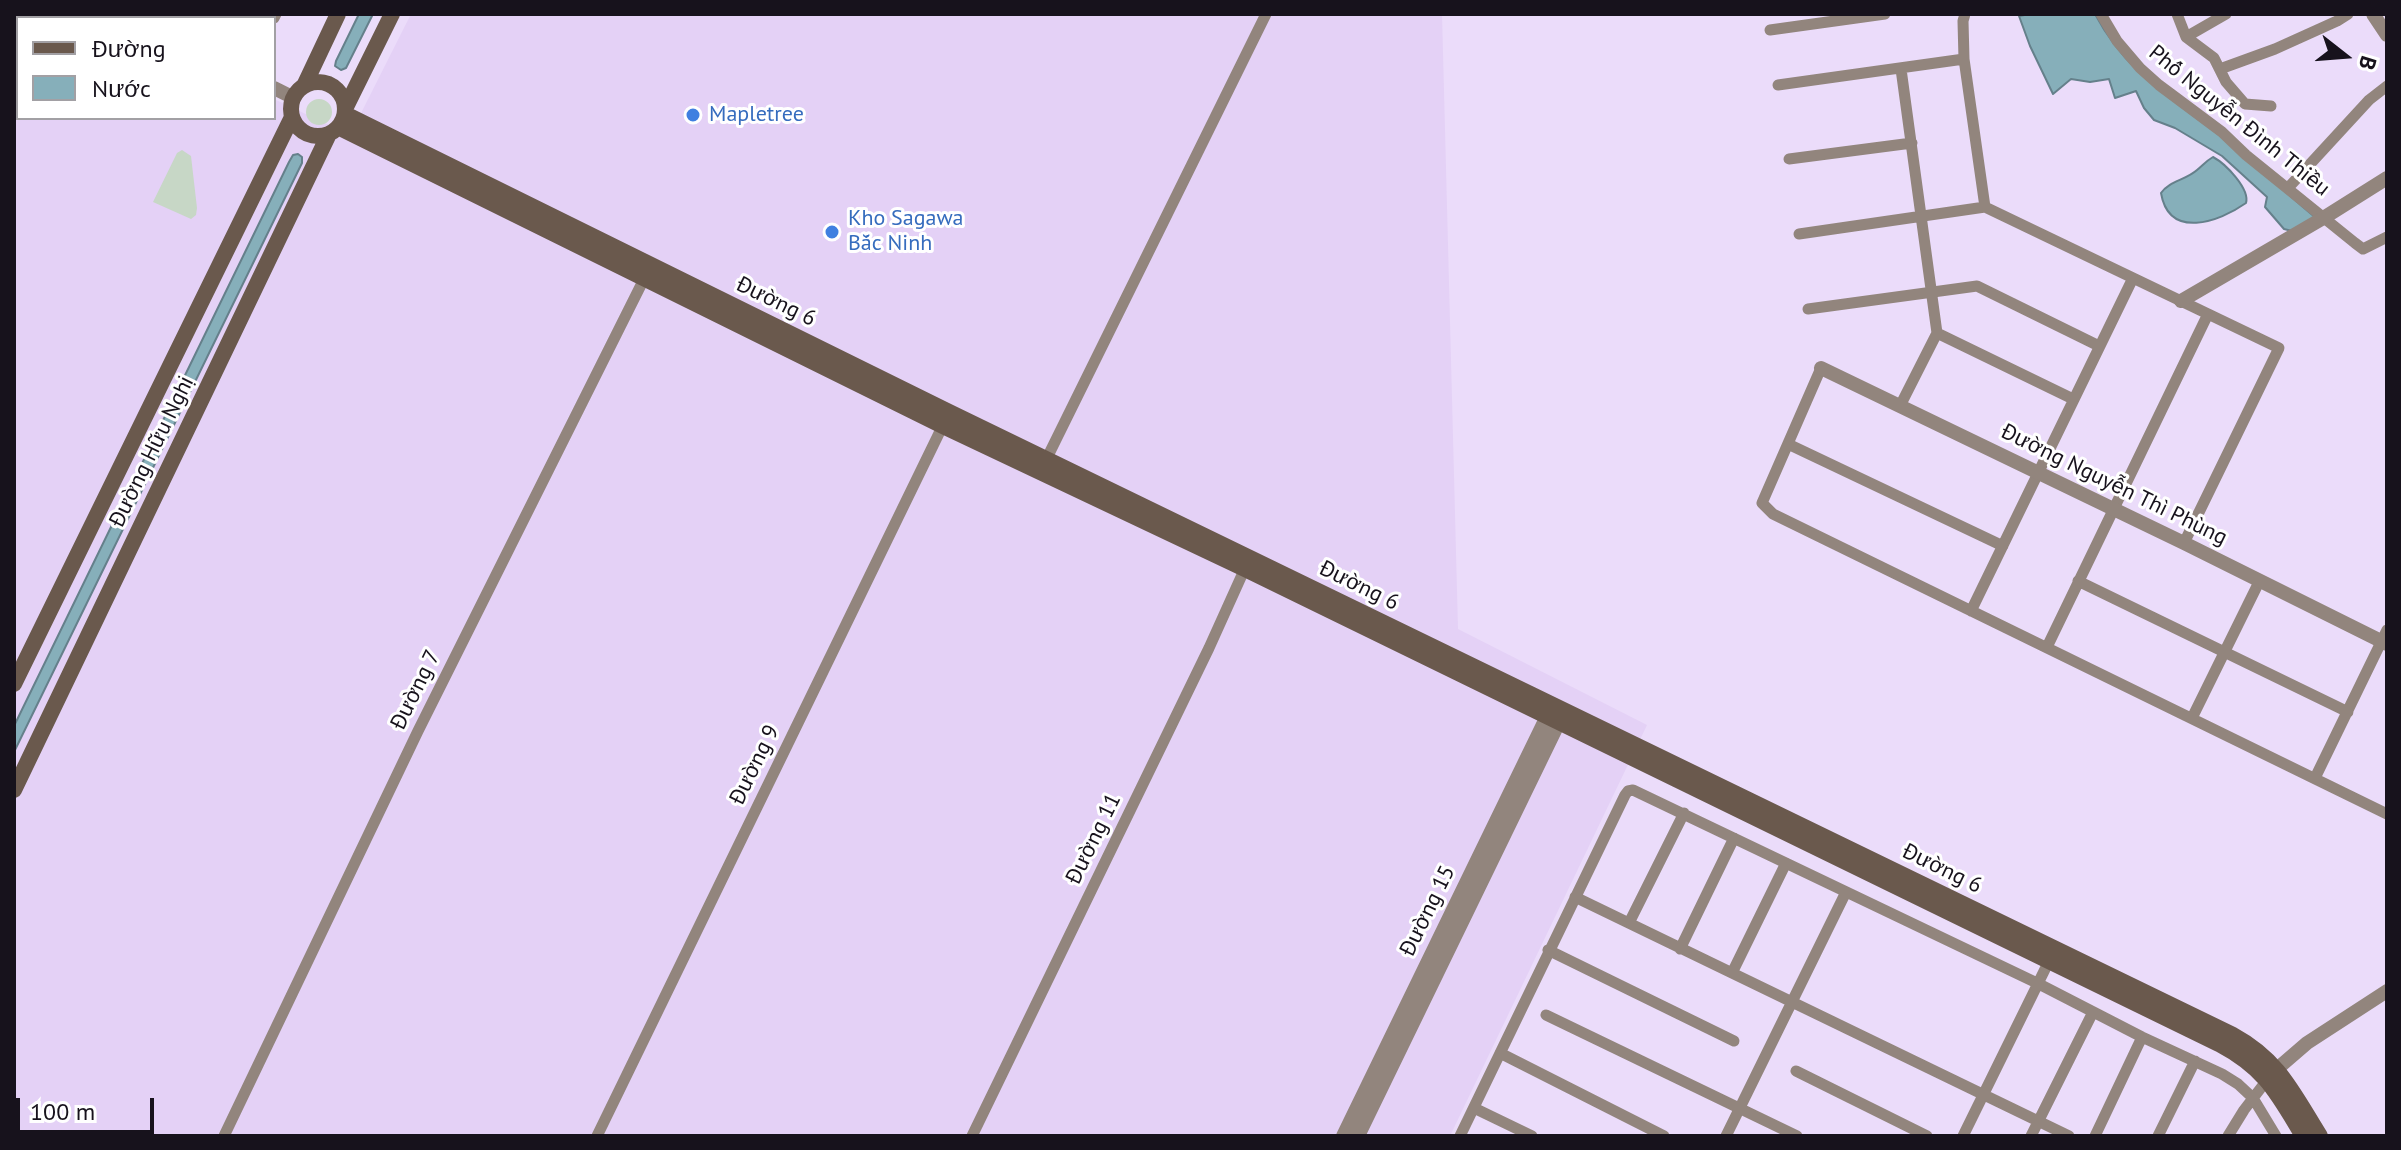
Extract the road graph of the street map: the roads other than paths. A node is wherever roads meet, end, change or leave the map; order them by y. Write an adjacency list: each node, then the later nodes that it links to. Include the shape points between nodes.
1 (338, 14): 20 (main road)
2 (392, 14): 23 (main road, Đường Hữu Nghị)
3 (1266, 14): 46 (street)
4 (1885, 14): 11 (street)
5 (1965, 14): 14 (street)
6 (2101, 14): 27 (street, Phố Nguyễn Đình Thiều, via 2140,68)
7 (2178, 14): 13 (street)
8 (2226, 14): 13 (street)
9 (2348, 14): 16 (street)
10 (2373, 14): 12 (street)
11 (1770, 30)
12 (2387, 35)
13 (2186, 37): 16 (street)
14 (1964, 59): 15 (street); 28 (street)
15 (1901, 69): 17 (street); 24 (street)
16 (2220, 69): 21 (street, via 2245,104)
17 (1778, 85)
18 (2387, 86): 27 (street)
19 (276, 88): 20 (street)
20 (299, 92): 22 (main road); 23 (main road, via 318,82 331,85 341,95)
21 (2271, 106)
22 (292, 117): 23 (main road, via 310,135); 58 (main road, Đường Hữu Nghị)
23 (339, 121): 33 (main road, Đường 6); 63 (main road, Đường Hữu Nghị)
24 (1912, 143): 25 (street); 29 (street)
25 (1789, 159)
26 (2387, 178): 30 (street)
27 (2288, 188): 30 (street, Phố Nguyễn Đình Thiều)
28 (1985, 207): 29 (street); 34 (street)
29 (1921, 217): 31 (street); 35 (street)
30 (2325, 217): 32 (street, Phố Nguyễn Đình Thiều, via 2363,249); 36 (street)
31 (1799, 234)
32 (2387, 237)
33 (647, 272): 44 (main road, Đường 6); 92 (street, Đường 7)
34 (2133, 278): 36 (street); 40 (street)
35 (1932, 291): 37 (street); 39 (street); 40 (street, via 1977,286)
36 (2181, 301): 38 (street)
37 (1808, 309)
38 (2208, 314): 48 (street); 49 (street, via 2279,348)
39 (1937, 333): 42 (street); 43 (street)
40 (2099, 346): 42 (street)
41 (1821, 368): 43 (street, Đường Nguyễn Thì Phùng); 45 (street)
42 (2073, 399): 47 (street)
43 (1900, 406): 47 (street, Đường Nguyễn Thì Phùng)
44 (946, 419): 46 (main road, Đường 6); 93 (street, Đường 9)
45 (1788, 444): 50 (street); 54 (street, via 1762,503 1773,514)
46 (1043, 466): 51 (main road, Đường 6)
47 (2039, 473): 48 (street, Đường Nguyễn Thì Phùng); 50 (street)
48 (2113, 510): 49 (street, Đường Nguyễn Thì Phùng); 53 (street)
49 (2184, 543): 52 (street, Đường Nguyễn Thì Phùng)
50 (2003, 546): 54 (street)
51 (1247, 564): 60 (main road, Đường 6); 94 (street, Đường 11)
52 (2260, 580): 55 (street, Đường Nguyễn Thì Phùng); 57 (street)
53 (2078, 581): 56 (street); 57 (street)
54 (1971, 611): 56 (street)
55 (2385, 638): 59 (street)
56 (2047, 647): 61 (street)
57 (2224, 651): 59 (street); 61 (street)
58 (14, 684)
59 (2348, 712): 62 (street)
60 (1555, 715): 69 (street, Đường 15); 74 (main road, Đường 6)
61 (2192, 718): 62 (street)
62 (2315, 778): 64 (street)
63 (14, 790)
64 (2386, 812)
65 (1684, 813): 66 (street); 70 (street, via 1639,791 1628,791); 71 (street)
66 (1734, 838): 67 (street); 72 (street)
67 (1786, 863): 68 (street); 75 (street)
68 (1846, 892): 76 (street); 78 (street)
69 (1468, 894): 95 (street, Đường 15); 96 (street, Đường 15)
70 (1575, 897): 71 (street); 73 (street)
71 (1629, 923): 72 (street)
72 (1680, 949): 75 (street)
73 (1548, 950): 82 (street); 83 (street)
74 (2052, 955): 76 (street); 86 (main road, Đường 6)
75 (1732, 973): 78 (street)
76 (2039, 984): 79 (street); 87 (street)
77 (2387, 991): 86 (street, via 2307,1043)
78 (1792, 1001): 87 (street); 90 (street)
79 (2093, 1012): 81 (street); 91 (street)
80 (1546, 1015): 90 (street)
81 (2142, 1037): 84 (street); 106 (street)
82 (1734, 1041)
83 (1500, 1053): 89 (street); 99 (street)
84 (2195, 1061): 88 (street); 107 (street)
85 (1796, 1071): 102 (street)
86 (2272, 1074): 88 (street); 110 (main road, Đường 6); 111 (main road, Đường 6)
87 (1983, 1095): 91 (street); 103 (street)
88 (2253, 1098): 108 (street); 109 (street)
89 (1474, 1108): 97 (street); 98 (street)
90 (1740, 1108): 100 (street); 101 (street)
91 (2039, 1121): 104 (street); 105 (street)
92 (224, 1136)
93 (597, 1136)
94 (972, 1136)
95 (1343, 1136)
96 (1358, 1136)
97 (1460, 1136)
98 (1532, 1136)
99 (1664, 1136)
100 (1726, 1136)
101 (1797, 1136)
102 (1927, 1136)
103 (1963, 1136)
104 (2031, 1136)
105 (2069, 1136)
106 (2095, 1136)
107 (2158, 1136)
108 (2228, 1136)
109 (2276, 1136)
110 (2303, 1136)
111 (2320, 1136)

